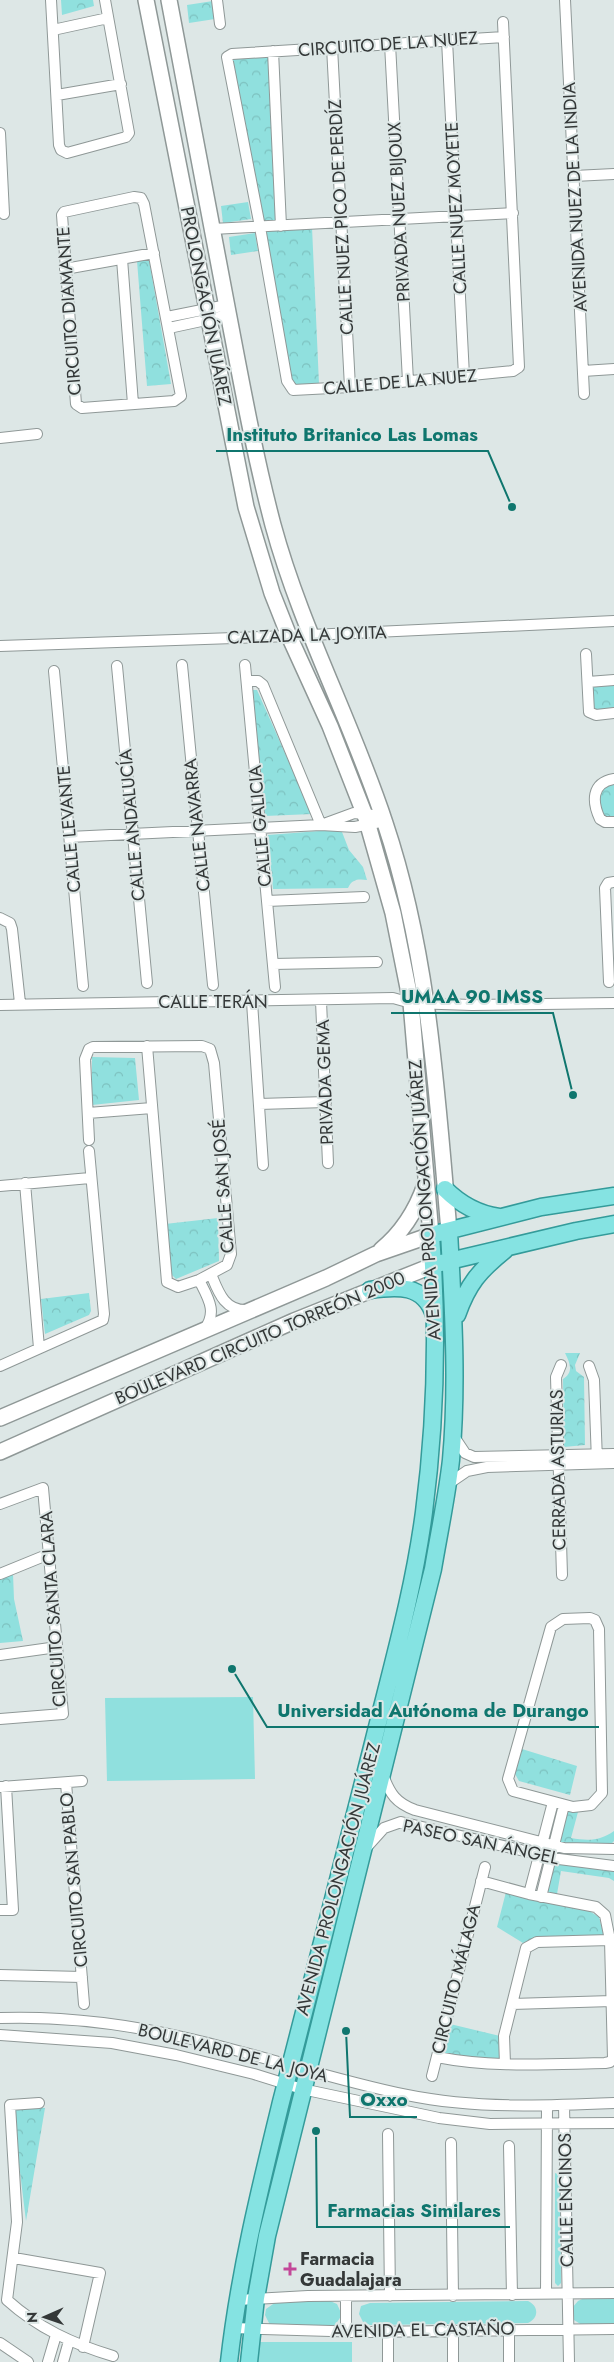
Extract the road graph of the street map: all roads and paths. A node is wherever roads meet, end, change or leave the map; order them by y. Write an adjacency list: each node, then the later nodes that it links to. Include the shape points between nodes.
1 (52, 0): 10 (street)
2 (105, 0): 7 (street)
3 (146, 0): 33 (street, PROLONGACIÓN JUÁREZ)
4 (169, 0): 28 (street, PROLONGACIÓN JUÁREZ)
5 (217, 0): 9 (street)
6 (565, 0): 20 (street, AVENIDA NUEZ DE LA INDIA)
7 (108, 18): 10 (street); 16 (street)
8 (503, 22): 11 (street, CALLE DE LA NUEZ)
9 (220, 24)
10 (53, 30): 17 (street)
11 (504, 37): 12 (street, CIRCUITO DE LA NUEZ); 21 (street, CALLE DE LA NUEZ)
12 (447, 40): 13 (street, CIRCUITO DE LA NUEZ); 23 (street, CALLE NUEZ MOYETE)
13 (390, 44): 14 (street, CIRCUITO DE LA NUEZ); 24 (street, PRIVADA NUEZ BIJOUX)
14 (332, 47): 15 (street, CIRCUITO DE LA NUEZ); 25 (street, CALLE NUEZ PICO DE PERDÍZ)
15 (273, 51): 26 (street, CIRCUITO DE LA NUEZ); 27 (street, CIRCUITO DE LA NUEZ, via 232,54 226,59)
16 (121, 84): 17 (street); 17 (street, via 128,135 67,153 59,145)
17 (57, 95)
18 (0, 133): 22 (street)
19 (614, 174): 20 (street)
20 (574, 176): 37 (street, AVENIDA NUEZ DE LA INDIA)
21 (513, 213): 23 (street); 38 (street, CALLE DE LA NUEZ, via 520,364 513,371)
22 (4, 214)
23 (456, 216): 24 (street); 38 (street, CALLE NUEZ MOYETE)
24 (399, 219): 25 (street); 39 (street, PRIVADA NUEZ BIJOUX)
25 (341, 222): 26 (street); 40 (street, CALLE NUEZ PICO DE PERDÍZ)
26 (281, 226): 27 (street)
27 (260, 227): 28 (street); 40 (street, CALLE DE LA NUEZ, via 288,385 297,390)
28 (212, 229): 32 (street, PROLONGACIÓN JUÁREZ)
29 (154, 253): 30 (street); 31 (street, CIRCUITO DIAMANTE, via 144,204 141,198 134,197 64,212); 34 (street, CIRCUITO DIAMANTE)
30 (122, 259): 31 (street); 42 (street)
31 (64, 269): 42 (street, CIRCUITO DIAMANTE, via 76,404 82,408)
32 (228, 310): 33 (street); 46 (street, PROLONGACIÓN JUÁREZ, via 273,524)
33 (208, 314): 34 (street); 35 (street); 47 (street, PROLONGACIÓN JUÁREZ, via 246,507 269,584)
34 (166, 317): 35 (street, CIRCUITO DIAMANTE)
35 (169, 328): 42 (street, CIRCUITO DIAMANTE, via 181,396 174,401)
36 (614, 369): 37 (street)
37 (583, 371): 41 (street, AVENIDA NUEZ DE LA INDIA)
38 (464, 376): 39 (street, CALLE DE LA NUEZ)
39 (408, 381): 40 (street, CALLE DE LA NUEZ)
40 (350, 387)
41 (584, 394)
42 (134, 404)
43 (37, 434): 44 (street)
44 (0, 438)
45 (614, 620): 46 (street, CALZADA LA JOYITA)
46 (310, 635): 47 (street, CALZADA LA JOYITA); 60 (street, AVENIDA PROLONGACIÓN JUÁREZ, via 359,750)
47 (289, 636): 48 (street, CALZADA LA JOYITA); 59 (street, AVENIDA PROLONGACIÓN JUÁREZ, via 330,726)
48 (0, 646)
49 (586, 654): 56 (street)
50 (182, 665): 64 (street, CALLE NAVARRA)
51 (245, 665): 54 (street, CALLE GALICIA)
52 (117, 666): 65 (street, CALLE ANDALUCÍA)
53 (54, 672): 66 (street, CALLE LEVANTE)
54 (247, 680): 62 (street, via 263,685); 63 (street, CALLE GALICIA)
55 (614, 680): 56 (street)
56 (588, 682): 57 (street, via 591,714)
57 (614, 713)
58 (614, 779): 61 (street, via 599,785 595,800 600,819)
59 (366, 819): 60 (street); 62 (street, via 347,814); 82 (street, AVENIDA PROLONGACIÓN JUÁREZ, via 393,914)
60 (384, 819): 83 (street, AVENIDA PROLONGACIÓN JUÁREZ, via 405,896)
61 (614, 822)
62 (321, 825): 63 (street)
63 (261, 828): 64 (street); 69 (street, CALLE GALICIA)
64 (198, 831): 65 (street); 76 (street, CALLE NAVARRA)
65 (133, 834): 66 (street); 75 (street, CALLE ANDALUCÍA)
66 (69, 837): 77 (street, CALLE LEVANTE)
67 (612, 882): 71 (street, via 605,888)
68 (364, 897): 69 (street)
69 (267, 901): 73 (street, CALLE GALICIA)
70 (0, 918): 81 (street, via 10,923 12,929)
71 (610, 919): 74 (street)
72 (377, 962): 73 (street)
73 (273, 964): 78 (street, CALLE GALICIA)
74 (609, 982)
75 (147, 984)
76 (213, 985)
77 (83, 986)
78 (275, 987)
79 (321, 1001): 80 (street, CALLE TERÁN); 82 (street, CALLE TERÁN, via 393,998); 87 (street, PRIVADA GEMA)
80 (252, 1002): 81 (street, CALLE TERÁN); 88 (street)
81 (20, 1003): 85 (street, CALLE TERÁN)
82 (411, 1003): 83 (street, CALLE TERÁN); 96 (street, AVENIDA PROLONGACIÓN JUÁREZ)
83 (426, 1003): 84 (street, CALLE TERÁN); 99 (street, AVENIDA PROLONGACIÓN JUÁREZ)
84 (614, 1003)
85 (0, 1005)
86 (147, 1046): 89 (street, CALLE SAN JOSÉ); 90 (street, CALLE SAN JOSÉ, via 93,1047 86,1052); 109 (street, CALLE SAN JOSÉ, via 202,1046 210,1049 212,1054 231,1254 227,1264)
87 (326, 1102): 88 (street); 93 (street, PRIVADA GEMA)
88 (259, 1104): 94 (street)
89 (152, 1108): 90 (street); 110 (street, CALLE SAN JOSÉ, via 167,1282 178,1287)
90 (88, 1113): 91 (street)
91 (89, 1140)
92 (89, 1151): 95 (street)
93 (328, 1163)
94 (264, 1166)
95 (90, 1178): 97 (street); 116 (street, via 103,1320)
96 (426, 1181): 104 (street, AVENIDA PROLONGACIÓN JUÁREZ); 106 (street, via 408,1222)
97 (25, 1183): 98 (street); 116 (street)
98 (0, 1186)
99 (445, 1189): 101 (main road, via 456,1200 486,1215); 103 (street, AVENIDA PROLONGACIÓN JUÁREZ)
100 (614, 1196): 101 (main road, BOULEVARD CIRCUITO TORREÓN 2000)
101 (506, 1217): 103 (main road, BOULEVARD CIRCUITO TORREÓN 2000)
102 (614, 1224): 105 (main road, BOULEVARD CIRCUITO TORREÓN 2000)
103 (449, 1232): 104 (main road, BOULEVARD CIRCUITO TORREÓN 2000); 107 (main road, AVENIDA PROLONGACIÓN JUÁREZ)
104 (431, 1236): 106 (street, BOULEVARD CIRCUITO TORREÓN 2000); 108 (main road, AVENIDA PROLONGACIÓN JUÁREZ)
105 (508, 1248): 107 (main road, BOULEVARD CIRCUITO TORREÓN 2000); 114 (main road, via 473,1278)
106 (376, 1254): 112 (street, BOULEVARD CIRCUITO TORREÓN 2000)
107 (450, 1261): 108 (main road, BOULEVARD CIRCUITO TORREÓN 2000); 114 (main road, AVENIDA PROLONGACIÓN JUÁREZ)
108 (434, 1265): 111 (street, BOULEVARD CIRCUITO TORREÓN 2000); 113 (main road, AVENIDA PROLONGACIÓN JUÁREZ)
109 (211, 1274): 110 (street, CALLE SAN JOSÉ); 112 (street, via 224,1301 231,1307)
110 (199, 1280): 115 (street, via 212,1314)
111 (370, 1290): 113 (main road, via 395,1286 410,1288 429,1302); 122 (street, BOULEVARD CIRCUITO TORREÓN 2000)
112 (251, 1310): 115 (street, BOULEVARD CIRCUITO TORREÓN 2000)
113 (436, 1322): 136 (main road, AVENIDA PROLONGACIÓN JUÁREZ, via 436,1377 424,1515 410,1596)
114 (454, 1322): 123 (main road, AVENIDA PROLONGACIÓN JUÁREZ)
115 (204, 1330): 120 (street, BOULEVARD CIRCUITO TORREÓN 2000)
116 (39, 1348): 118 (street)
117 (561, 1365): 127 (street, CERRADA ASTURIAS, via 556,1377)
118 (0, 1366)
119 (589, 1366): 126 (street, via 594,1380)
120 (45, 1400): 121 (street, BOULEVARD CIRCUITO TORREÓN 2000); 122 (street)
121 (0, 1418)
122 (54, 1427): 124 (street, BOULEVARD CIRCUITO TORREÓN 2000)
123 (452, 1432): 127 (street, via 460,1448 474,1458); 129 (main road, AVENIDA PROLONGACIÓN JUÁREZ)
124 (0, 1452)
125 (614, 1454): 126 (street)
126 (597, 1459): 127 (street); 128 (street)
127 (558, 1460): 129 (street, via 475,1468); 133 (street, CERRADA ASTURIAS)
128 (614, 1463)
129 (447, 1485): 137 (main road, AVENIDA PROLONGACIÓN JUÁREZ, via 433,1569)
130 (0, 1504): 131 (street, CIRCUITO SANTA CLARA, via 43,1488)
131 (49, 1554): 132 (street); 134 (street, CIRCUITO SANTA CLARA)
132 (0, 1574)
133 (562, 1575)
134 (57, 1647): 135 (street); 138 (street, CIRCUITO SANTA CLARA, via 63,1714)
135 (0, 1655)
136 (387, 1685): 137 (main road); 168 (main road, AVENIDA PROLONGACIÓN JUÁREZ)
137 (404, 1691): 139 (main road, AVENIDA PROLONGACIÓN JUÁREZ)
138 (0, 1719)
139 (383, 1775): 145 (street, PASEO SAN ÁNGEL, via 389,1791 400,1805); 148 (main road, AVENIDA PROLONGACIÓN JUÁREZ)
140 (82, 1780): 141 (street, CIRCUITO SAN PABLO)
141 (66, 1783): 142 (street, CIRCUITO SAN PABLO); 160 (street, CIRCUITO SAN PABLO)
142 (3, 1787): 157 (street, via 13,1910)
143 (553, 1802): 144 (street); 144 (street, via 513,1791 508,1779 551,1627 563,1619 590,1618 595,1620 599,1629 602,1793 591,1806); 145 (street)
144 (564, 1805): 146 (street)
145 (542, 1843): 146 (street, PASEO SAN ÁNGEL); 149 (street)
146 (554, 1846): 147 (street, PASEO SAN ÁNGEL); 150 (street)
147 (614, 1850): 151 (street)
148 (361, 1854): 149 (street, PASEO SAN ÁNGEL, via 384,1828 401,1822); 169 (main road, AVENIDA PROLONGACIÓN JUÁREZ)
149 (539, 1855): 150 (street, PASEO SAN ÁNGEL); 155 (street)
150 (551, 1858): 152 (street, PASEO SAN ÁNGEL); 156 (street)
151 (614, 1859)
152 (614, 1866)
153 (484, 1867): 154 (street, CIRCUITO MÁLAGA)
154 (481, 1882): 155 (street, CIRCUITO MÁLAGA); 166 (street, CIRCUITO MÁLAGA)
155 (529, 1894): 156 (street, CIRCUITO MÁLAGA)
156 (541, 1897): 158 (street, CIRCUITO MÁLAGA, via 601,1910 608,1923)
157 (0, 1910)
158 (610, 1940): 161 (street, CIRCUITO MÁLAGA); 163 (street, via 537,1942 529,1945 524,1952)
159 (0, 1975): 160 (street, CIRCUITO SAN PABLO)
160 (82, 1977): 162 (street, CIRCUITO SAN PABLO)
161 (612, 2001): 163 (street); 167 (street, CIRCUITO MÁLAGA, via 613,2058 610,2062)
162 (84, 2004)
163 (512, 2004): 167 (street, via 504,2036)
164 (0, 2018): 168 (street, BOULEVARD DE LA JOYA, via 63,2019 131,2028 187,2038)
165 (0, 2035): 171 (street, BOULEVARD DE LA JOYA, via 112,2044 205,2062)
166 (437, 2057): 167 (street); 170 (street, CIRCUITO MÁLAGA)
167 (505, 2064)
168 (290, 2065): 169 (street, BOULEVARD DE LA JOYA); 171 (main road, AVENIDA PROLONGACIÓN JUÁREZ)
169 (307, 2070): 172 (main road, AVENIDA PROLONGACIÓN JUÁREZ); 176 (street, BOULEVARD DE LA JOYA, via 372,2088 442,2101)
170 (432, 2076)
171 (285, 2084): 172 (street, BOULEVARD DE LA JOYA); 194 (main road, AVENIDA PROLONGACIÓN JUÁREZ, via 247,2241)
172 (302, 2089): 178 (street, BOULEVARD DE LA JOYA, via 439,2118 490,2124); 193 (main road, AVENIDA PROLONGACIÓN JUÁREZ, via 265,2244)
173 (39, 2103): 185 (street, via 10,2104 18,2222)
174 (614, 2104): 175 (street, BOULEVARD DE LA JOYA)
175 (564, 2105): 176 (street, BOULEVARD DE LA JOYA); 179 (street, CALLE ENCINOS)
176 (546, 2106): 178 (street, CALLE ENCINOS)
177 (614, 2123): 179 (street, BOULEVARD DE LA JOYA)
178 (547, 2124): 179 (street, BOULEVARD DE LA JOYA); 183 (street, CALLE ENCINOS)
179 (564, 2124): 184 (street, CALLE ENCINOS)
180 (388, 2134): 191 (street)
181 (451, 2143): 192 (street)
182 (509, 2146): 189 (street)
183 (547, 2165): 184 (street); 186 (street, CALLE ENCINOS)
184 (565, 2166): 187 (street, CALLE ENCINOS)
185 (14, 2258): 203 (street, via 7,2300 22,2314); 206 (street, via 100,2273)
186 (546, 2294): 187 (street, AVENIDA EL CASTAÑO); 189 (street, AVENIDA EL CASTAÑO)
187 (568, 2294): 188 (street, AVENIDA EL CASTAÑO); 197 (street, CALLE ENCINOS)
188 (614, 2294)
189 (512, 2295): 192 (street, AVENIDA EL CASTAÑO)
190 (346, 2296): 191 (street, AVENIDA EL CASTAÑO); 193 (street, AVENIDA EL CASTAÑO); 202 (street)
191 (390, 2296): 192 (street, AVENIDA EL CASTAÑO)
192 (453, 2296)
193 (256, 2298): 194 (street, AVENIDA EL CASTAÑO); 198 (main road, AVENIDA PROLONGACIÓN JUÁREZ)
194 (237, 2300): 195 (main road, AVENIDA PROLONGACIÓN JUÁREZ)
195 (233, 2328): 198 (street, AVENIDA EL CASTAÑO); 211 (main road, AVENIDA PROLONGACIÓN JUÁREZ)
196 (614, 2328): 197 (street, AVENIDA EL CASTAÑO)
197 (568, 2329): 200 (street, AVENIDA EL CASTAÑO); 216 (street, CALLE ENCINOS)
198 (252, 2330): 202 (street, AVENIDA EL CASTAÑO); 212 (main road, AVENIDA PROLONGACIÓN JUÁREZ)
199 (453, 2330): 200 (street, AVENIDA EL CASTAÑO); 201 (street, AVENIDA EL CASTAÑO); 214 (street)
200 (509, 2330): 215 (street)
201 (388, 2331): 202 (street, AVENIDA EL CASTAÑO); 213 (street)
202 (346, 2332)
203 (56, 2335): 204 (street); 209 (street)
204 (69, 2341): 206 (street); 210 (street)
205 (0, 2343): 208 (street)
206 (83, 2346): 207 (street)
207 (113, 2356)
208 (28, 2362)
209 (48, 2362)
210 (63, 2362)
211 (229, 2362)
212 (249, 2362)
213 (388, 2362)
214 (453, 2362)
215 (509, 2362)
216 (569, 2362)

